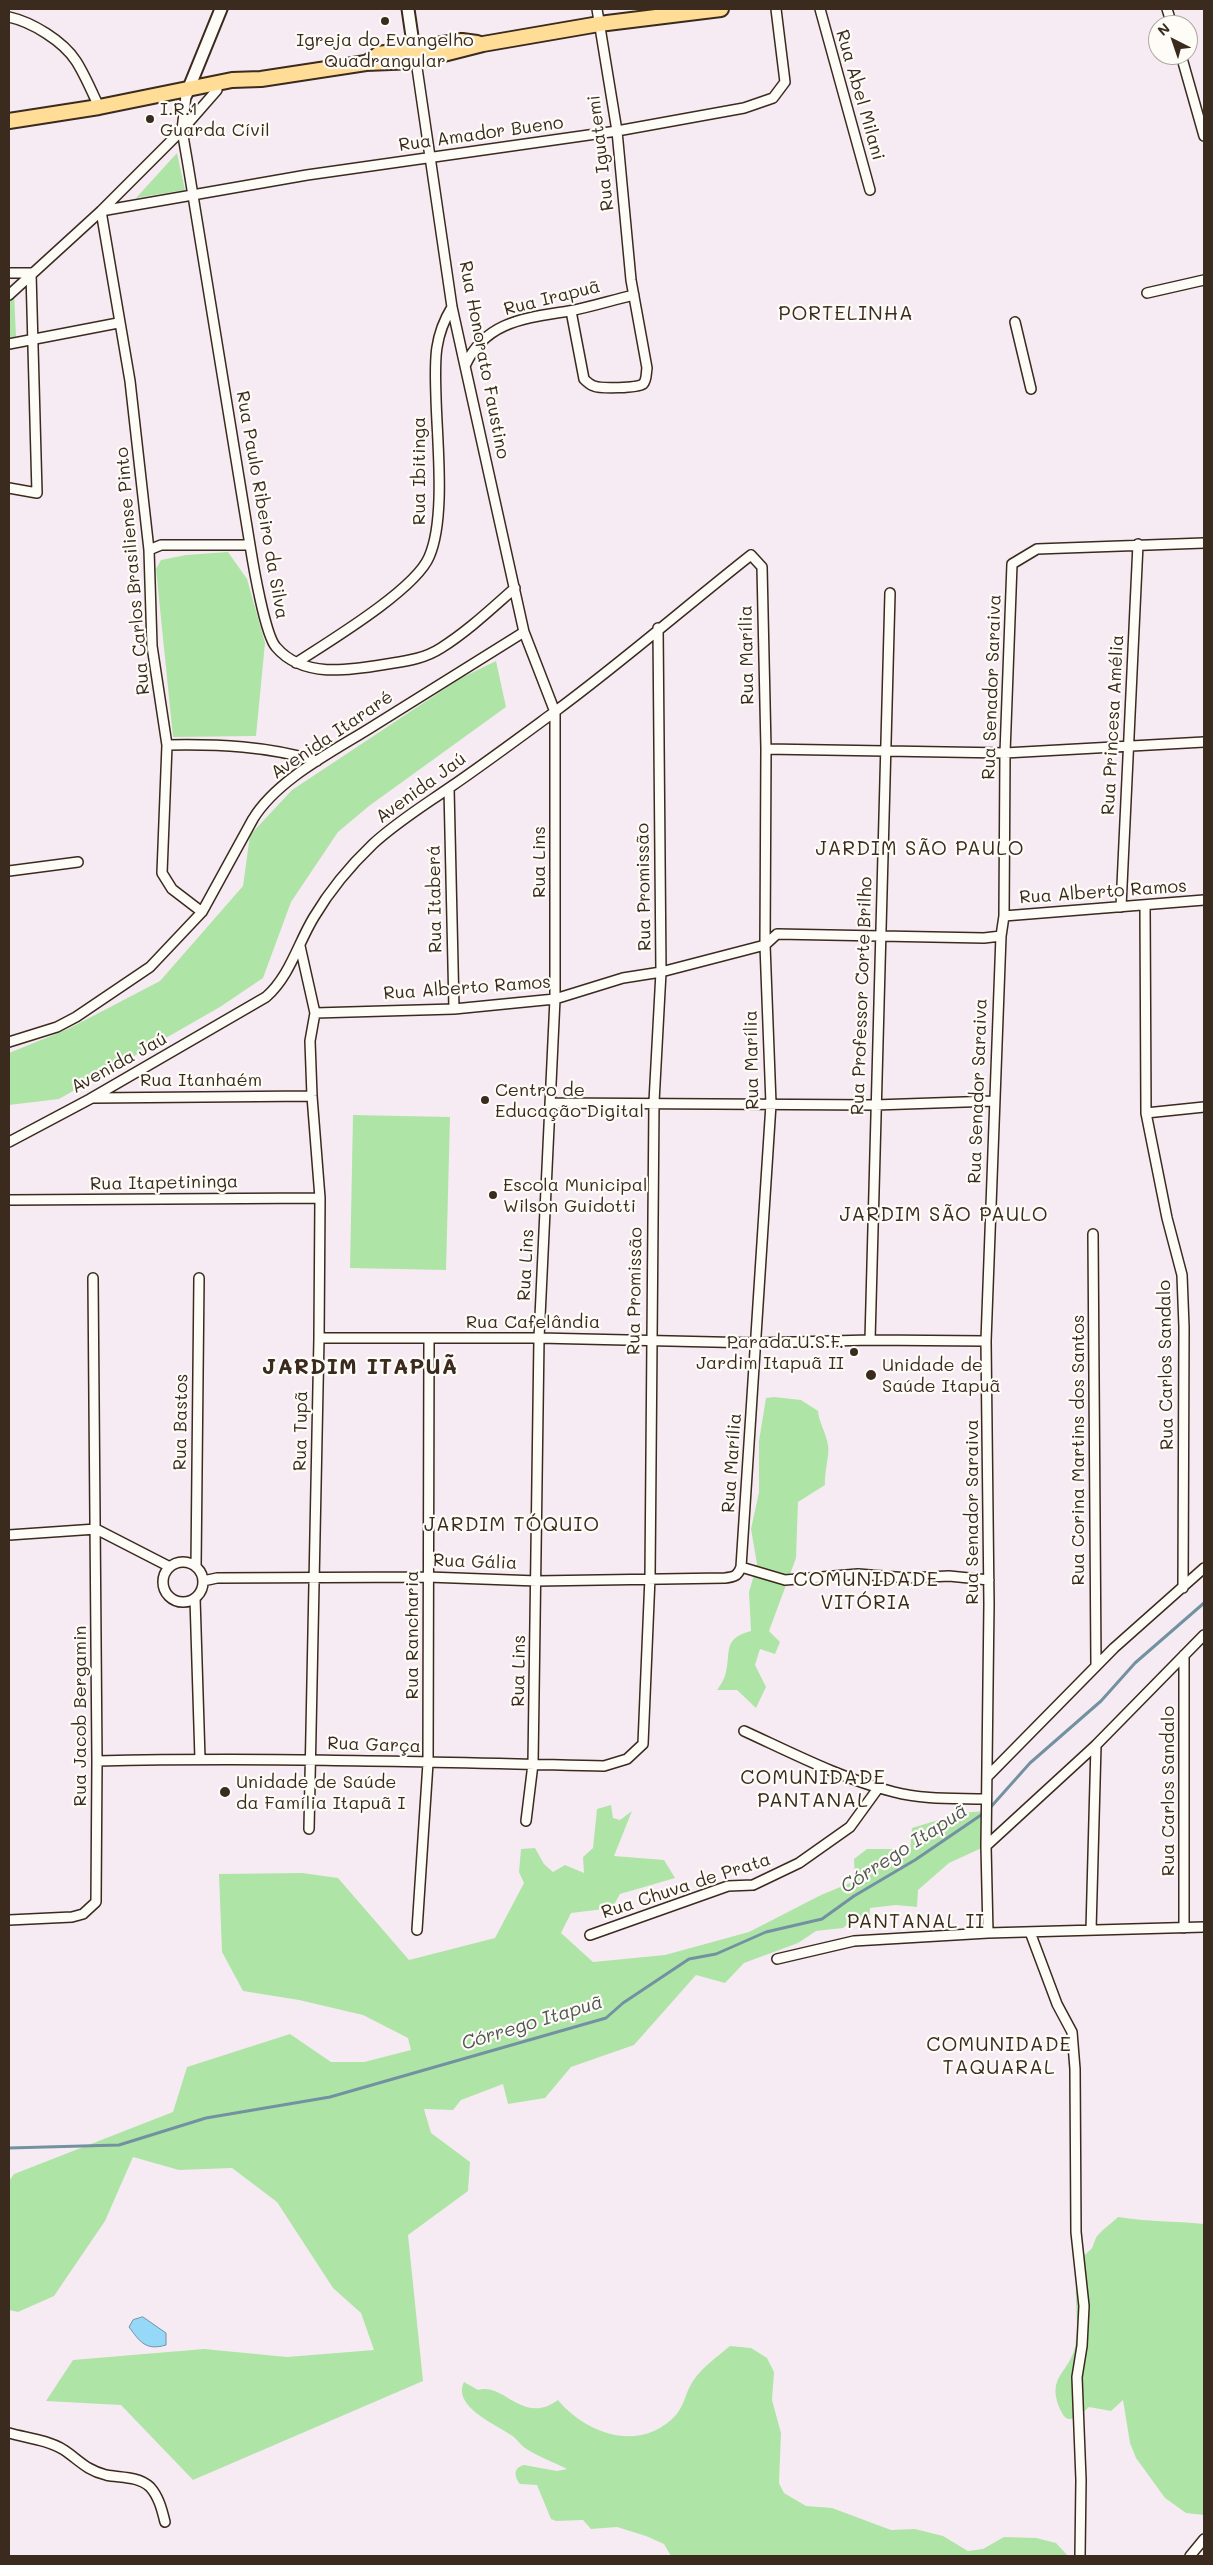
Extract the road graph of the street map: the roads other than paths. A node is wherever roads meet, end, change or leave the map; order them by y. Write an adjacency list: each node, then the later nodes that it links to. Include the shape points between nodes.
1 (221, 9): 13 (street)
2 (408, 9): 9 (street, Rua Honorato Faustino)
3 (598, 9): 8 (street, Rua Iguatemi)
4 (722, 9): 8 (main road)
5 (776, 9): 18 (street, Rua Amador Bueno, via 785,82 773,98 744,108)
6 (820, 9): 21 (street, Rua Abel Milani)
7 (9, 18): 15 (street, via 57,41 76,61)
8 (599, 24): 9 (main road, via 483,44 462,41); 18 (street, Rua Iguatemi)
9 (414, 54): 11 (main road, via 379,54 366,63); 20 (street, Rua Honorato Faustino)
10 (1184, 65): 14 (street)
11 (262, 79): 12 (main road); 13 (main road, via 232,80)
12 (216, 90): 13 (main road); 17 (street)
13 (188, 92): 15 (main road, via 160,93 154,97); 17 (street, Rua Paulo Ribeiro da Silva)
14 (1200, 106): 19 (street)
15 (99, 107): 16 (main road)
16 (9, 121)
17 (182, 130): 22 (street, Rua Paulo Ribeiro da Silva); 23 (street)
18 (617, 131): 20 (street, Rua Amador Bueno); 29 (street, Rua Iguatemi)
19 (1204, 136)
20 (431, 158): 22 (street, Rua Amador Bueno, via 307,175); 30 (street, Rua Honorato Faustino)
21 (870, 190)
22 (192, 196): 23 (street, Rua Amador Bueno); 41 (street, Rua Paulo Ribeiro da Silva)
23 (100, 211): 25 (street); 33 (street, Rua Carlos Brasiliense Pinto)
24 (9, 273): 25 (street)
25 (31, 274): 28 (street); 34 (street)
26 (1204, 280): 27 (street)
27 (1146, 293)
28 (9, 295)
29 (634, 295): 31 (street, Rua Irapuã); 31 (street, Rua Iguatemi, via 647,368 646,379 636,387 596,387 584,379)
30 (452, 307): 36 (street, Rua Honorato Faustino); 48 (street, Rua Ibitinga, via 437,338 434,365 437,514 429,557 421,571 384,603)
31 (571, 311): 36 (street, Rua Irapuã, via 519,320 492,331 471,352)
32 (1015, 322): 37 (street)
33 (118, 323): 34 (street); 42 (street, Rua Carlos Brasiliense Pinto, via 130,381)
34 (32, 340): 35 (street); 38 (street, via 37,493)
35 (9, 344)
36 (465, 366): 44 (street, Rua Honorato Faustino)
37 (1030, 389)
38 (9, 488)
39 (1204, 543): 40 (street)
40 (1138, 544): 52 (street, Rua Princesa Amélia); 55 (street, Rua Senador Saraiva, via 1037,549 1012,564)
41 (250, 545): 42 (street, via 161,545); 48 (street, Rua Paulo Ribeiro da Silva, via 269,634 274,646)
42 (149, 550): 51 (street, Rua Carlos Brasiliense Pinto, via 152,646)
43 (752, 555): 46 (street, Avenida Jaú); 53 (street, Rua Marília, via 762,567)
44 (514, 588): 47 (street, Rua Honorato Faustino); 48 (street, Rua Paulo Ribeiro da Silva, via 475,624 440,649 414,661 334,670)
45 (890, 593): 54 (street, Rua Professor Corte Brilho)
46 (658, 628): 49 (street, Avenida Jaú); 69 (street, Rua Promissão)
47 (524, 632): 49 (street, Rua Honorato Faustino); 56 (street, Avenida Itararé)
48 (296, 663)
49 (555, 712): 57 (street, Avenida Jaú); 70 (street, Rua Lins)
50 (1204, 742): 52 (street)
51 (167, 745): 56 (street, via 282,750); 63 (street, Rua Carlos Brasiliense Pinto, via 162,873 172,889)
52 (1127, 745): 55 (street); 62 (street, Rua Princesa Amélia)
53 (766, 749): 54 (street); 67 (street, Rua Marília)
54 (886, 752): 55 (street); 65 (street, Rua Professor Corte Brilho)
55 (1005, 753): 64 (street, Rua Senador Saraiva)
56 (317, 761): 63 (street, Avenida Itararé, via 260,807)
57 (449, 788): 68 (street, Avenida Jaú, via 409,813 345,873 314,917); 71 (street, Rua Itaberá)
58 (78, 862): 59 (street)
59 (9, 871)
60 (1204, 900): 61 (street, Rua Alberto Ramos)
61 (1145, 905): 62 (street, Rua Alberto Ramos); 82 (street, Rua Carlos Sandalo)
62 (1121, 907): 64 (street, Rua Alberto Ramos)
63 (202, 912): 73 (street, Avenida Itararé, via 150,967 103,1000 56,1027)
64 (1004, 916): 66 (street, Rua Senador Saraiva)
65 (881, 935): 66 (street, Rua Alberto Ramos); 67 (street, Rua Alberto Ramos, via 777,934); 80 (street, Rua Professor Corte Brilho)
66 (1001, 936): 76 (street, Rua Senador Saraiva)
67 (765, 945): 69 (street, Rua Alberto Ramos); 79 (street, Rua Marília)
68 (300, 946): 72 (street, Rua Tupã); 75 (street, Avenida Jaú, via 275,989 266,997)
69 (661, 972): 70 (street, Rua Alberto Ramos, via 623,978); 77 (street, Rua Promissão)
70 (555, 999): 71 (street, Rua Alberto Ramos); 78 (street, Rua Lins)
71 (454, 1008): 72 (street, Rua Alberto Ramos)
72 (315, 1013): 74 (street, Rua Tupã, via 310,1041)
73 (9, 1042)
74 (312, 1096): 75 (street, Rua Itanhaém); 84 (street, Rua Tupã)
75 (90, 1098): 83 (street, Avenida Jaú)
76 (994, 1101): 80 (street); 94 (street, Rua Senador Saraiva)
77 (654, 1102): 78 (street); 79 (street); 92 (street, Rua Promissão)
78 (550, 1103): 90 (street, Rua Lins)
79 (771, 1104): 80 (street); 95 (street, Rua Marília)
80 (875, 1105): 93 (street, Rua Professor Corte Brilho)
81 (1204, 1107): 82 (street)
82 (1146, 1113): 108 (street, Rua Carlos Sandalo, via 1182,1276)
83 (9, 1142)
84 (320, 1198): 85 (street, Rua Itapetininga); 89 (street, Rua Tupã)
85 (9, 1200)
86 (1093, 1234): 112 (street, Rua Corina Martins dos Santos)
87 (93, 1278): 96 (street, Rua Jacob Bergamin)
88 (199, 1278): 99 (street, Rua Bastos)
89 (320, 1338): 91 (street, Rua Cafelândia); 102 (street, Rua Tupã)
90 (539, 1338): 91 (street, Rua Cafelândia); 92 (street, Rua Cafelândia); 107 (street, Rua Lins)
91 (429, 1339): 103 (street, Rua Rancharia)
92 (651, 1339): 95 (street, Rua Cafelândia); 104 (street, Rua Promissão)
93 (870, 1340): 94 (street, Rua Cafelândia); 95 (street, Rua Cafelândia)
94 (986, 1342): 105 (street, Rua Senador Saraiva)
95 (757, 1343): 100 (street, Rua Marília)
96 (96, 1529): 97 (street); 98 (street); 118 (street, Rua Jacob Bergamin)
97 (9, 1535)
98 (170, 1567): 99 (street, via 186,1562); 109 (street, via 163,1582 167,1594 177,1601)
99 (196, 1567): 106 (street)
100 (741, 1567): 104 (street, Rua Gália, via 734,1577); 105 (street, via 785,1580 858,1574)
101 (1204, 1568): 108 (street)
102 (315, 1576): 103 (street, Rua Gália); 106 (street, Rua Gália); 117 (street, Rua Tupã)
103 (428, 1577): 107 (street, Rua Gália); 119 (street, Rua Rancharia)
104 (650, 1578): 107 (street, Rua Gália); 114 (street, Rua Promissão)
105 (989, 1580): 121 (street, Rua Senador Saraiva)
106 (202, 1581): 109 (street, via 202,1589)
107 (537, 1581): 120 (street, Rua Lins)
108 (1183, 1588): 112 (street)
109 (195, 1598): 116 (street)
110 (1204, 1635): 111 (street)
111 (1184, 1655): 115 (street); 129 (street, Rua Carlos Sandalo)
112 (1096, 1666): 121 (street)
113 (744, 1731): 122 (street)
114 (643, 1744): 120 (street, Rua Garça, via 627,1759 615,1764)
115 (1096, 1744): 126 (street); 131 (street)
116 (200, 1759): 117 (street, Rua Garça); 118 (street, Rua Garça)
117 (312, 1760): 119 (street, Rua Garça); 125 (street, Rua Tupã)
118 (97, 1761): 127 (street, Rua Jacob Bergamin, via 96,1902 83,1914 72,1918)
119 (428, 1763): 120 (street, Rua Garça); 130 (street, Rua Rancharia)
120 (533, 1764): 124 (street, Rua Lins)
121 (987, 1777): 123 (street, Rua Senador Saraiva)
122 (879, 1787): 123 (street, via 929,1797); 134 (street, Rua Chuva de Prata, via 850,1827 799,1864 753,1885 728,1886)
123 (986, 1799): 126 (street, Rua Senador Saraiva)
124 (526, 1821)
125 (309, 1829)
126 (986, 1846): 133 (street, Rua Senador Saraiva)
127 (9, 1920)
128 (1204, 1927): 129 (street)
129 (1184, 1928): 131 (street)
130 (417, 1930)
131 (1091, 1930): 132 (street)
132 (1030, 1932): 133 (street); 139 (street, via 1057,2004 1072,2032 1075,2069 1076,2232 1084,2306 1077,2378)
133 (988, 1933): 135 (street, via 854,1940)
134 (590, 1935)
135 (776, 1958)
136 (9, 2433): 137 (street, via 64,2450 80,2465 105,2475 132,2478 149,2487 159,2500)
137 (165, 2522)
138 (1204, 2539): 140 (street)
139 (1080, 2556)
140 (1190, 2556)

